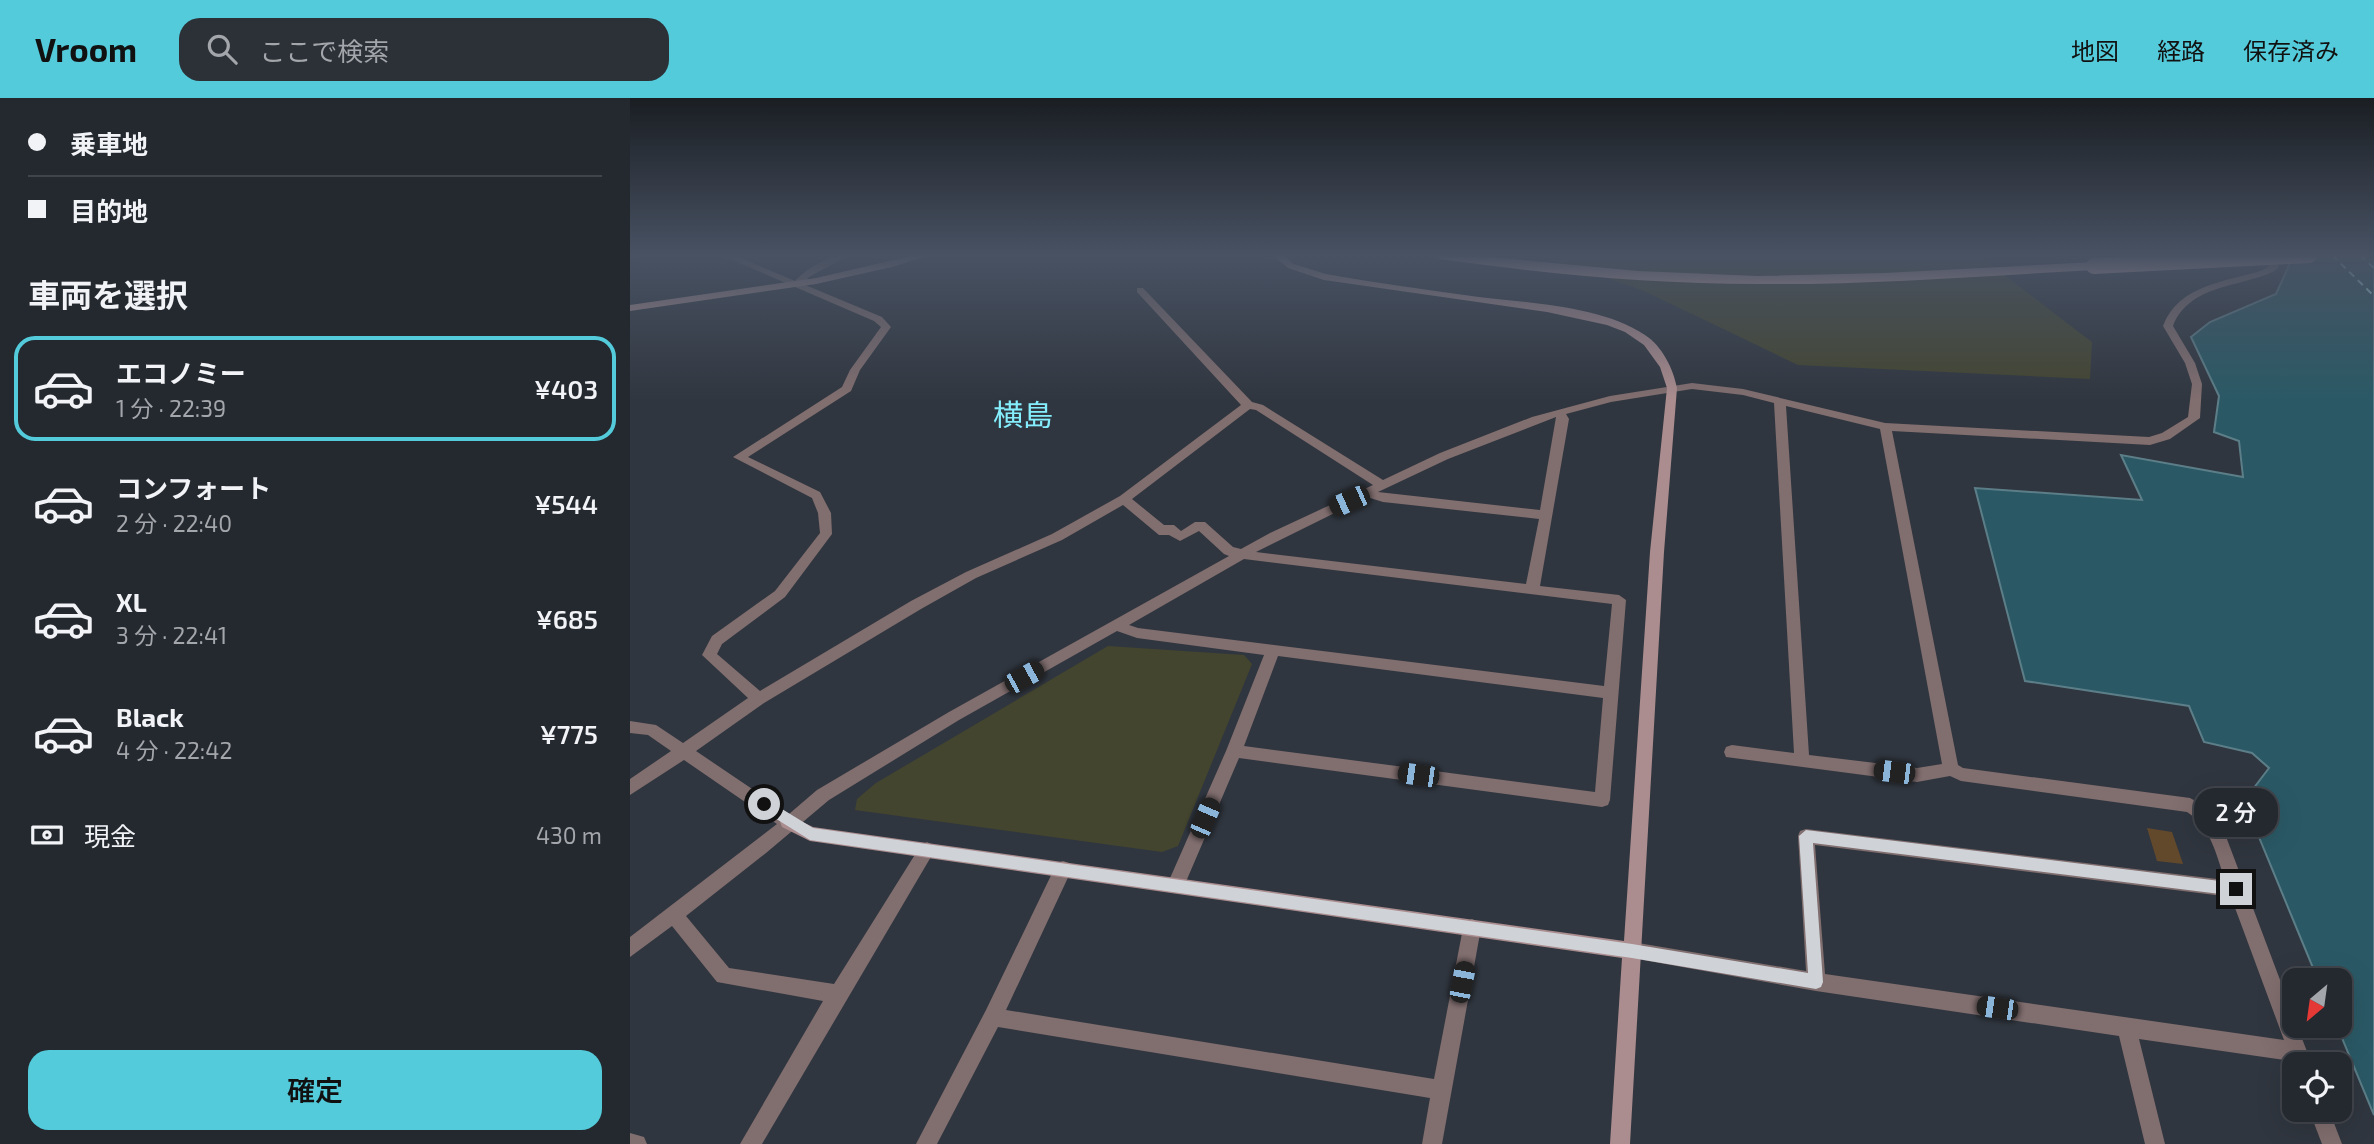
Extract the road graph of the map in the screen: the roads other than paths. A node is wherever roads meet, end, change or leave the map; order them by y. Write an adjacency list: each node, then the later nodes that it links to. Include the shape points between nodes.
1 (664, 304): 6 (street)
2 (843, 304): 21 (street, via 886,327 847,389 738,457 816,495 827,523 826,534 780,594 717,640 709,655)
3 (1153, 304): 9 (street)
4 (1504, 304): 7 (street, via 1561,312 1619,326 1642,337 1669,375)
5 (2181, 304): 11 (street, via 2169,317 2168,326 2197,384 2194,418 2166,436 2150,441)
6 (630, 308)
7 (1672, 388): 8 (street, via 1718,388); 10 (street); 37 (street)
8 (1780, 402): 11 (street); 26 (street)
9 (1248, 405): 12 (street, via 1318,442); 14 (street)
10 (1559, 412): 12 (street); 15 (street, via 1563,419)
11 (1885, 427): 27 (street)
12 (1382, 485): 13 (street)
13 (1366, 493): 15 (street); 16 (street)
14 (1124, 499): 16 (street, via 1164,532 1169,528 1180,537 1200,525 1229,551); 21 (street, via 916,605)
15 (1545, 515): 17 (street)
16 (1243, 554): 17 (street); 18 (street)
17 (1532, 590): 20 (street, via 1619,600)
18 (1117, 625): 19 (street, via 1137,634); 29 (street, via 954,716 823,795)
19 (1273, 650): 20 (street); 24 (street)
20 (1611, 693): 24 (street, via 1602,800)
21 (759, 699): 23 (street)
22 (630, 727): 23 (street, via 652,729)
23 (686, 751): 28 (street); 29 (street)
24 (1234, 751): 32 (street)
25 (1732, 752): 26 (street)
26 (1802, 761): 27 (street, via 1917,775)
27 (1951, 769): 33 (street, via 2190,805 2214,826)
28 (630, 788)
29 (788, 822): 30 (street, via 810,834); 34 (street)
30 (928, 850): 31 (street); 39 (street)
31 (1063, 869): 32 (street); 40 (street)
32 (1177, 885): 35 (street)
33 (2236, 889): 38 (street, via 1806,836); 42 (street)
34 (674, 915): 36 (street); 39 (street, via 724,976)
35 (1472, 928): 37 (street); 44 (street)
36 (630, 948)
37 (1632, 951): 38 (street); 51 (street)
38 (1816, 982): 41 (street)
39 (838, 994): 48 (street)
40 (993, 1017): 44 (street); 49 (street)
41 (2126, 1027): 43 (street); 52 (street)
42 (2297, 1052)
43 (2282, 1055)
44 (1442, 1090): 50 (street)
45 (2324, 1122): 53 (street)
46 (630, 1143): 47 (street)
47 (637, 1144)
48 (750, 1144)
49 (926, 1144)
50 (1432, 1144)
51 (1620, 1144)
52 (2155, 1144)
53 (2332, 1144)

